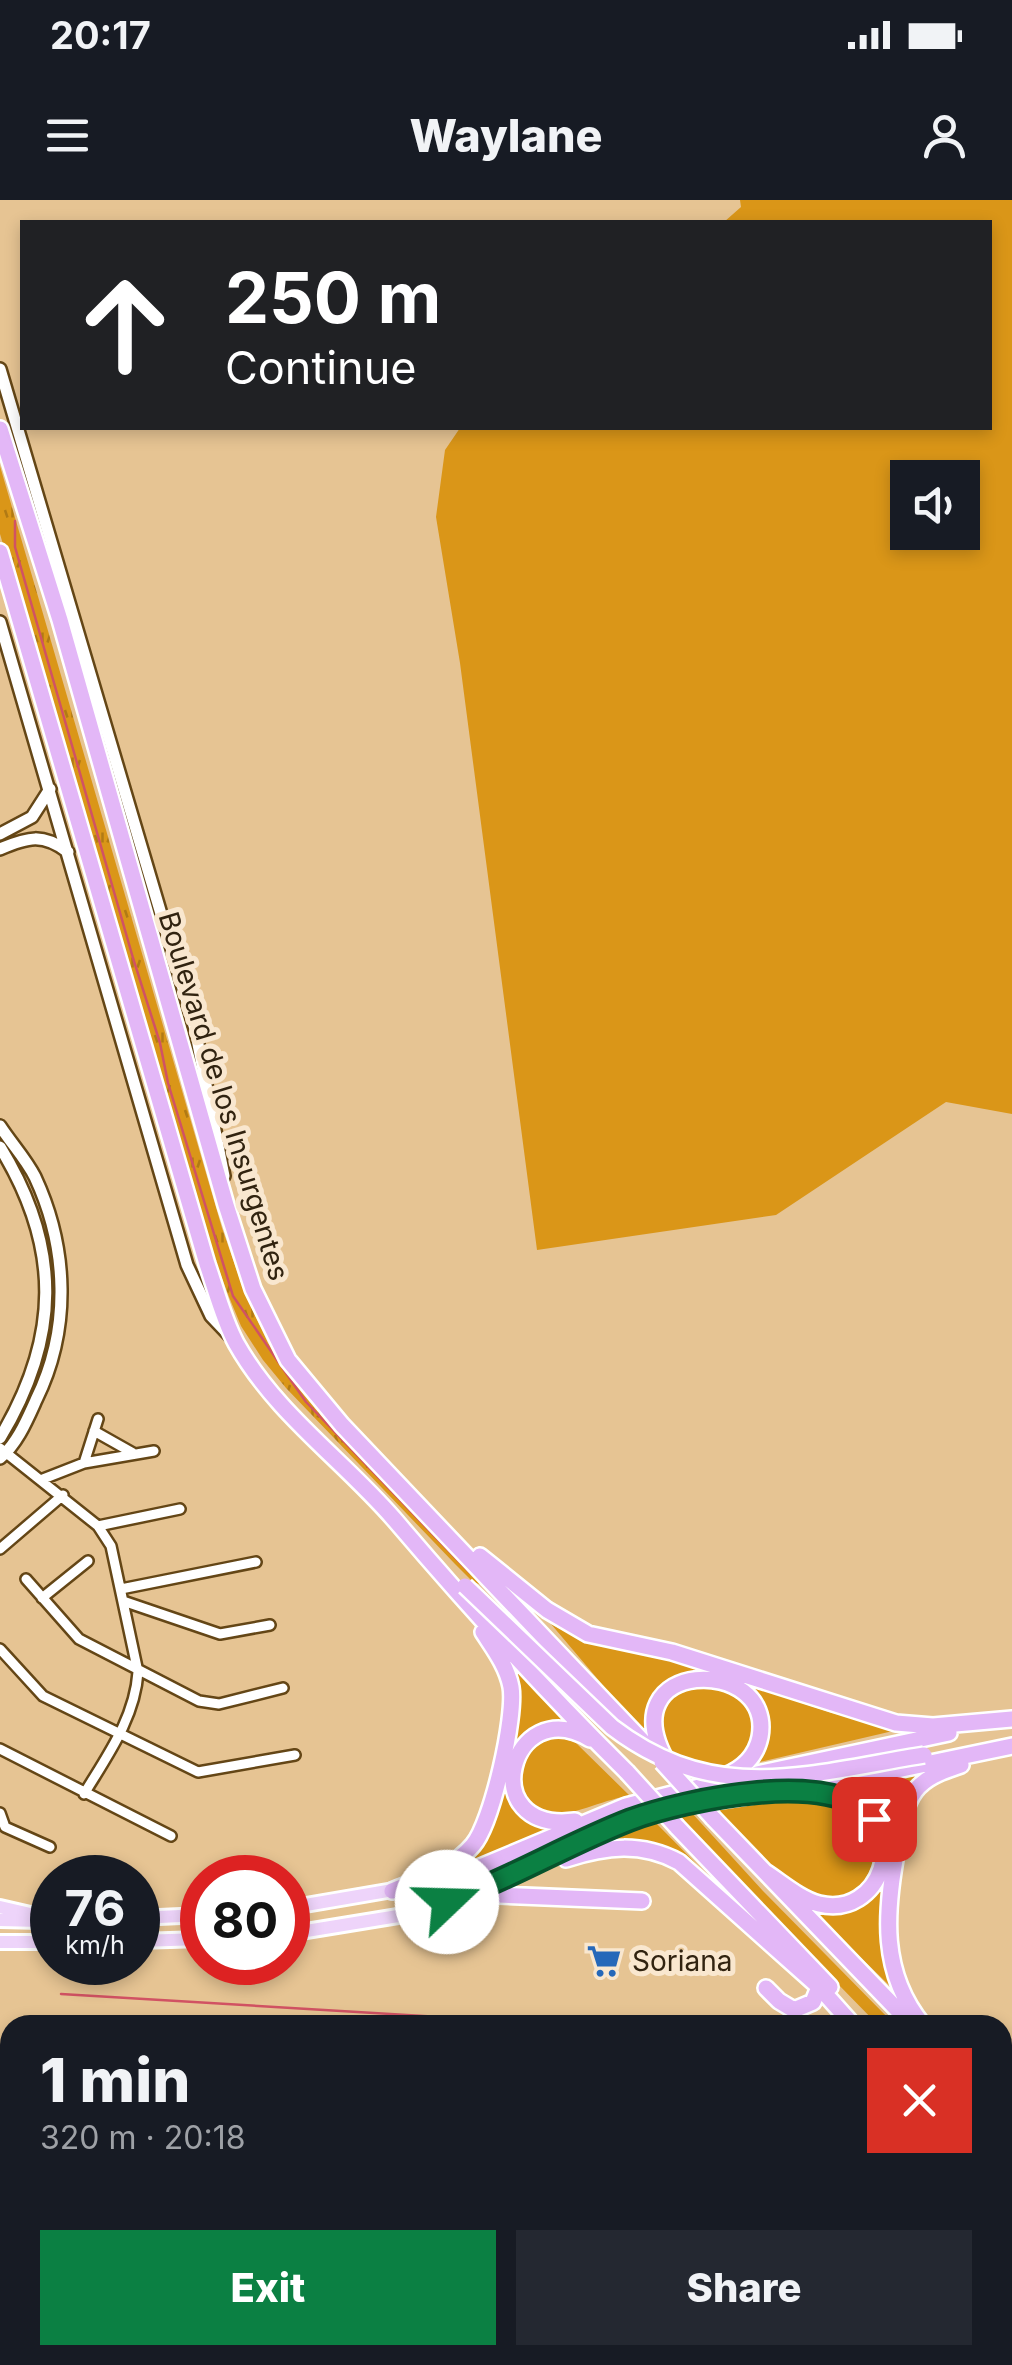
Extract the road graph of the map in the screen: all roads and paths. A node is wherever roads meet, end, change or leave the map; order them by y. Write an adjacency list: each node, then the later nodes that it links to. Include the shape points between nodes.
1 (0, 369): 11 (street, via 196,1029)
2 (0, 429): 11 (highway, Boulevard de los Insurgentes)
3 (0, 552): 12 (highway, via 207,1264)
4 (0, 622): 5 (street)
5 (50, 789): 6 (street, via 32,817); 8 (street)
6 (0, 834)
7 (0, 848): 8 (street, via 40,836)
8 (68, 852): 12 (street, via 187,1265 211,1316)
9 (0, 1126): 17 (street, via 34,1174 60,1254 62,1282 48,1375 26,1423)
10 (0, 1147): 15 (street, via 30,1205 48,1288 34,1372)
11 (226, 1204): 22 (highway, Boulevard de los Insurgentes, via 253,1289 288,1360)
12 (236, 1342): 24 (highway, via 295,1418)
13 (98, 1420): 14 (street)
14 (94, 1431): 18 (street); 19 (street)
15 (0, 1438)
16 (154, 1451): 18 (street)
17 (2, 1453): 20 (street)
18 (133, 1453): 19 (street)
19 (84, 1464): 20 (street)
20 (43, 1479): 21 (street)
21 (63, 1494): 25 (street); 26 (street)
22 (416, 1501): 38 (highway, via 510,1582 588,1634 672,1652 896,1723); 42 (highway, Boulevard de los Insurgentes)
23 (180, 1510): 25 (street)
24 (391, 1516): 30 (highway); 40 (highway, bridge, via 612,1727 680,1768 766,1778)
25 (98, 1526): 31 (street, via 111,1546)
26 (0, 1549)
27 (88, 1561): 32 (street)
28 (256, 1562): 31 (street)
29 (26, 1580): 32 (street)
30 (447, 1584): 44 (highway); 55 (highway, via 506,1672 510,1716 479,1838 452,1864)
31 (121, 1589): 33 (street)
32 (42, 1598): 36 (street, via 78,1639)
33 (123, 1601): 34 (street, via 220,1634); 36 (street)
34 (270, 1625)
35 (0, 1649): 39 (street, via 43,1696)
36 (138, 1672): 37 (street, via 219,1704); 39 (street)
37 (283, 1688)
38 (1012, 1720): 45 (highway)
39 (119, 1735): 43 (street, via 198,1772); 47 (street)
40 (1012, 1744): 46 (highway); 72 (highway, via 928,1778 905,1810 888,1898 888,1937 898,1983)
41 (0, 1750): 47 (street)
42 (656, 1751): 45 (highway, via 655,1715 674,1686 708,1678 744,1694 760,1723 756,1750 738,1770); 52 (highway, Boulevard de los Insurgentes, bridge)
43 (295, 1755)
44 (611, 1756): 49 (highway, via 584,1736 557,1729 532,1738 515,1760 513,1788 532,1816 553,1823); 70 (highway, bridge)
45 (697, 1786): 49 (highway)
46 (780, 1791): 52 (highway, via 839,1796 864,1808 882,1834 884,1866 863,1895 833,1905 808,1900); 54 (highway, via 632,1819)
47 (84, 1794): 50 (street)
48 (0, 1814): 51 (street, via 5,1827)
49 (594, 1818): 53 (highway)
50 (171, 1836)
51 (50, 1847)
52 (765, 1872): 71 (highway, Boulevard de los Insurgentes)
53 (439, 1880): 55 (main road)
54 (493, 1885): 56 (highway); 67 (highway, via 591,1851 653,1851 689,1868)
55 (392, 1891): 59 (main road)
56 (471, 1893): 57 (highway); 58 (highway)
57 (447, 1902): 64 (main road)
58 (642, 1902)
59 (310, 1904)
60 (0, 1908): 61 (main road)
61 (30, 1915)
62 (0, 1920): 63 (main road)
63 (30, 1920)
64 (310, 1930)
65 (0, 1942): 66 (main road)
66 (30, 1942)
67 (819, 1987): 68 (highway, via 813,2002 794,2010); 69 (highway)
68 (766, 1988)
69 (844, 2015)
70 (856, 2015)
71 (902, 2015)
72 (918, 2015)

